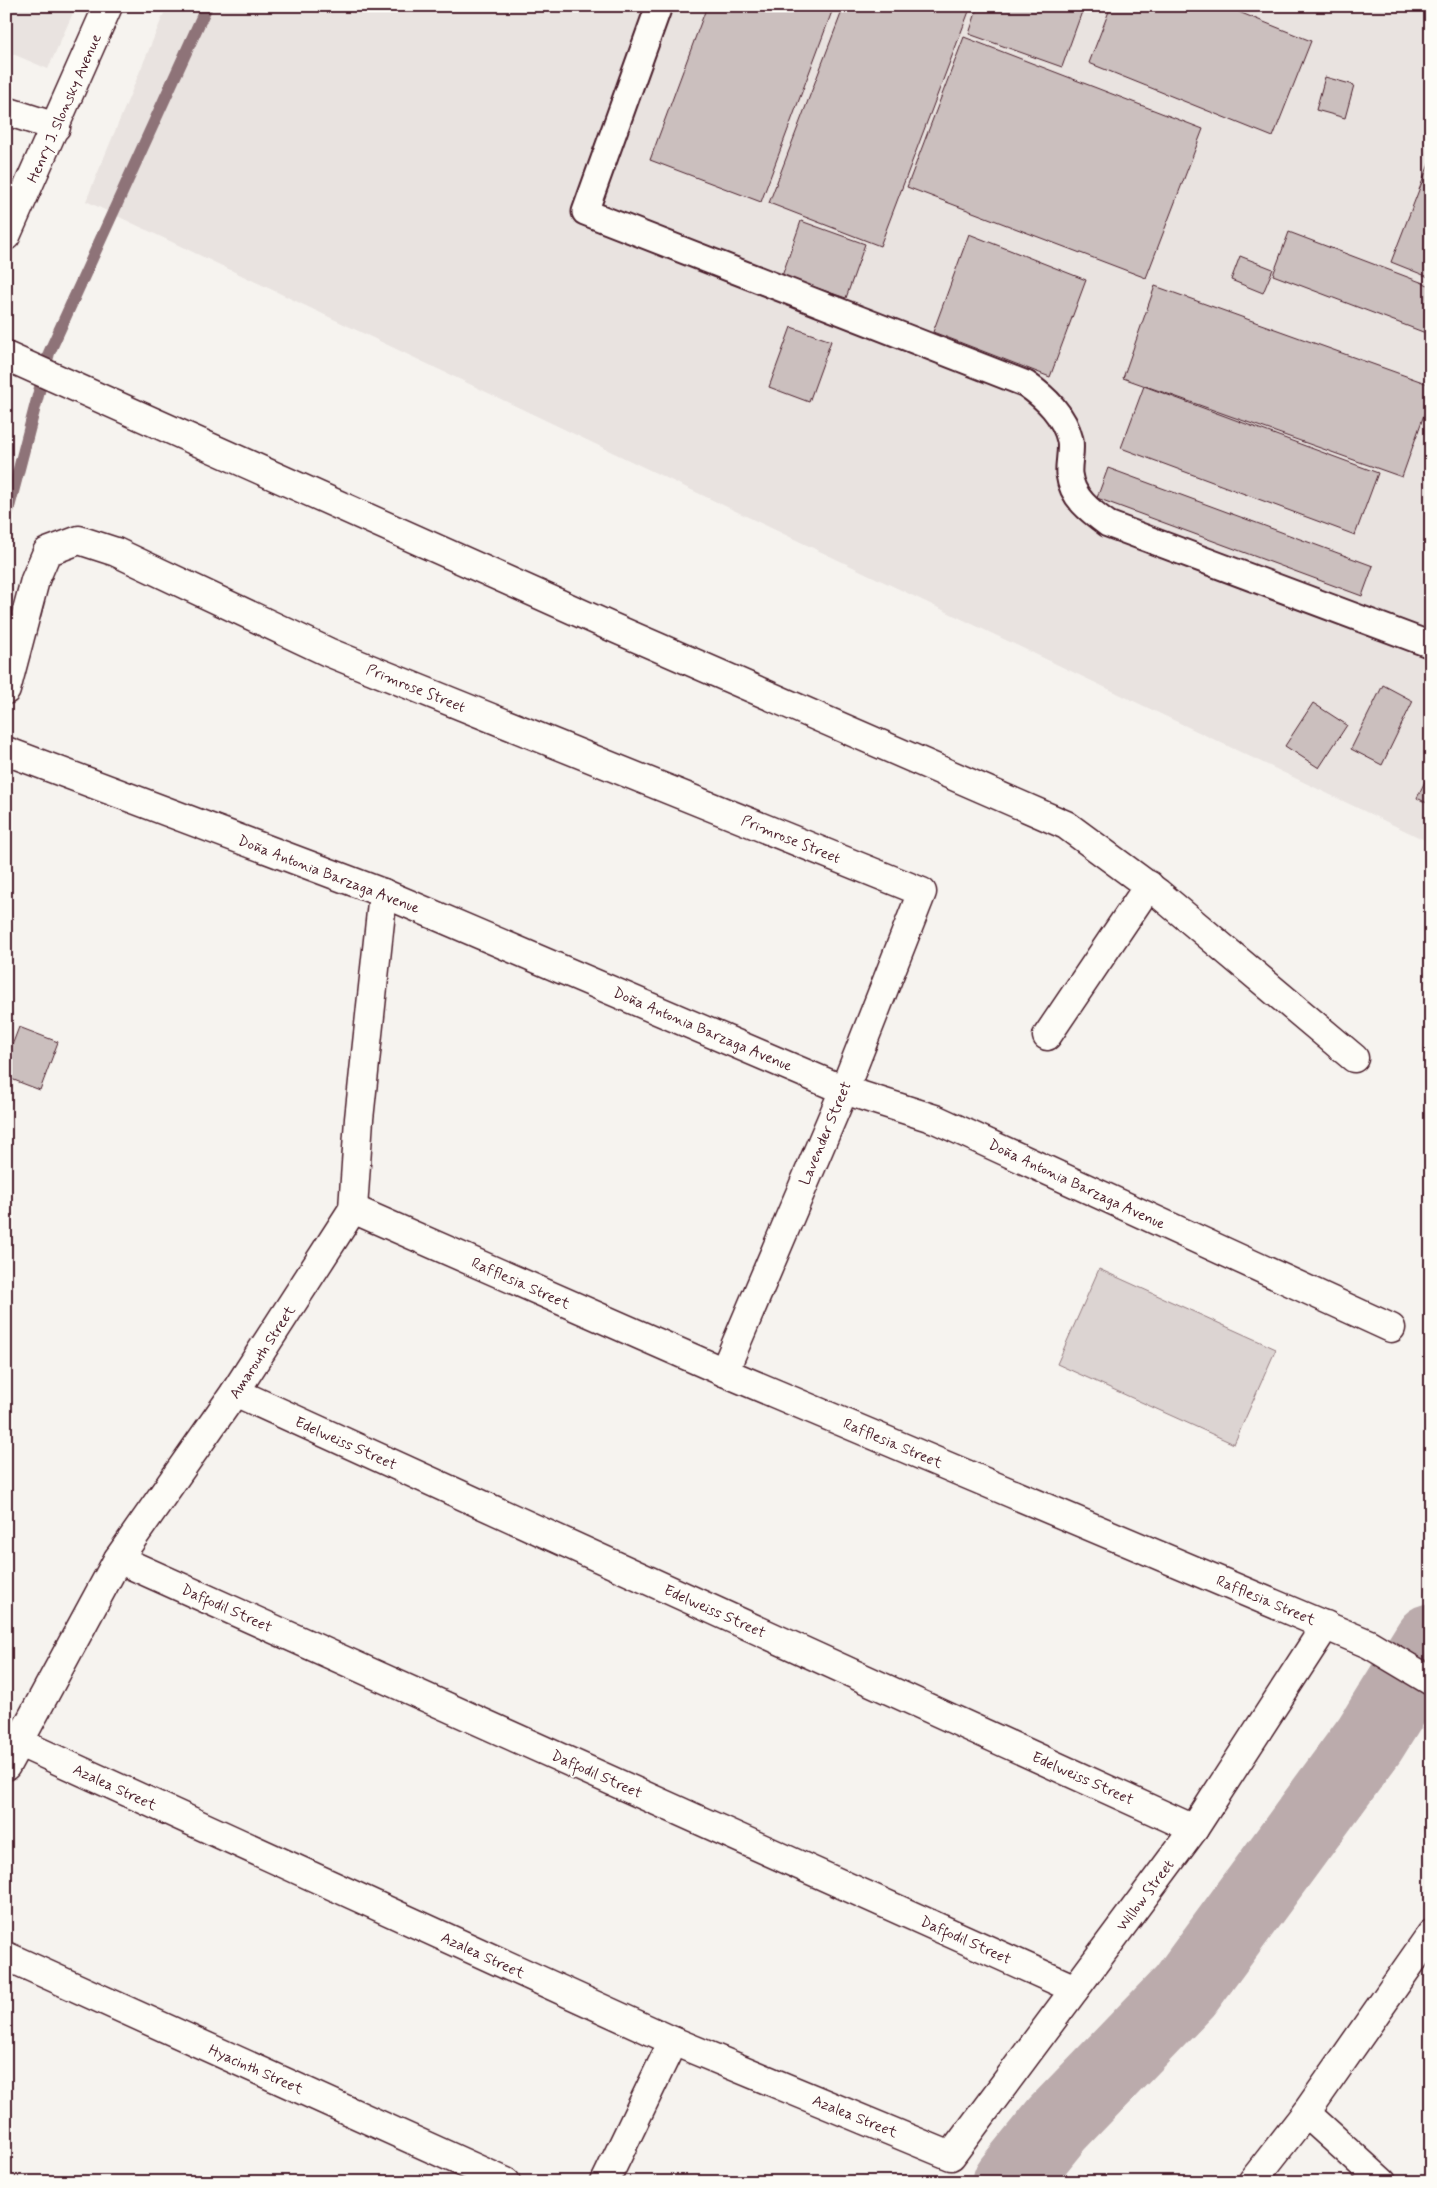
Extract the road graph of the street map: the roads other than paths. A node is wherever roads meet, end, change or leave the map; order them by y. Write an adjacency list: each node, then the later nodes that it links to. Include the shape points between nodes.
1 (108, 6): 4 (street, Henry J. Slonsky Avenue)
2 (658, 6): 8 (lane, via 585,212 1026,384 1043,395 1058,413 1070,441 1069,474 1074,490 1084,505 1108,524)
3 (6, 111): 4 (street)
4 (56, 127): 5 (street, Henry J. Slonsky Avenue)
5 (13, 205): 6 (street, Henry J. Slonsky Avenue)
6 (6, 236)
7 (6, 356): 11 (street, via 607,626 1060,822)
8 (1431, 645)
9 (6, 690): 12 (street, Primrose Street, via 35,580 47,552 79,540 116,552 328,652)
10 (6, 751): 13 (street, Doña Antonia Barzaga Avenue)
11 (1149, 885): 14 (street); 15 (street)
12 (922, 892): 16 (street, Lavender Street)
13 (383, 893): 16 (street, Doña Antonia Barzaga Avenue); 17 (street, Amarouth Street, via 358,1119)
14 (1047, 1036)
15 (1354, 1058)
16 (844, 1090): 18 (street, Doña Antonia Barzaga Avenue, via 935,1119); 19 (street, Lavender Street)
17 (353, 1209): 19 (street, Rafflesia Street); 20 (street, Amarouth Street)
18 (1391, 1328)
19 (724, 1372): 22 (street, Rafflesia Street)
20 (235, 1392): 21 (street, Amarouth Street); 25 (street, Edelweiss Street)
21 (118, 1559): 24 (street, Amarouth Street); 28 (street, Daffodil Street)
22 (1326, 1625): 23 (street, Rafflesia Street, via 1369,1644); 25 (street, Willow Street)
23 (1431, 1681)
24 (13, 1754): 29 (street, Azalea Street)
25 (1194, 1829): 28 (street, Willow Street)
26 (1428, 1943): 30 (street)
27 (6, 1956): 33 (street, Hyacinth Street)
28 (1075, 1989): 31 (street, Willow Street)
29 (673, 2041): 31 (street, Azalea Street); 34 (street)
30 (1306, 2113): 32 (street); 35 (street)
31 (951, 2156)
32 (1261, 2178)
33 (506, 2182)
34 (605, 2182)
35 (1382, 2182)

